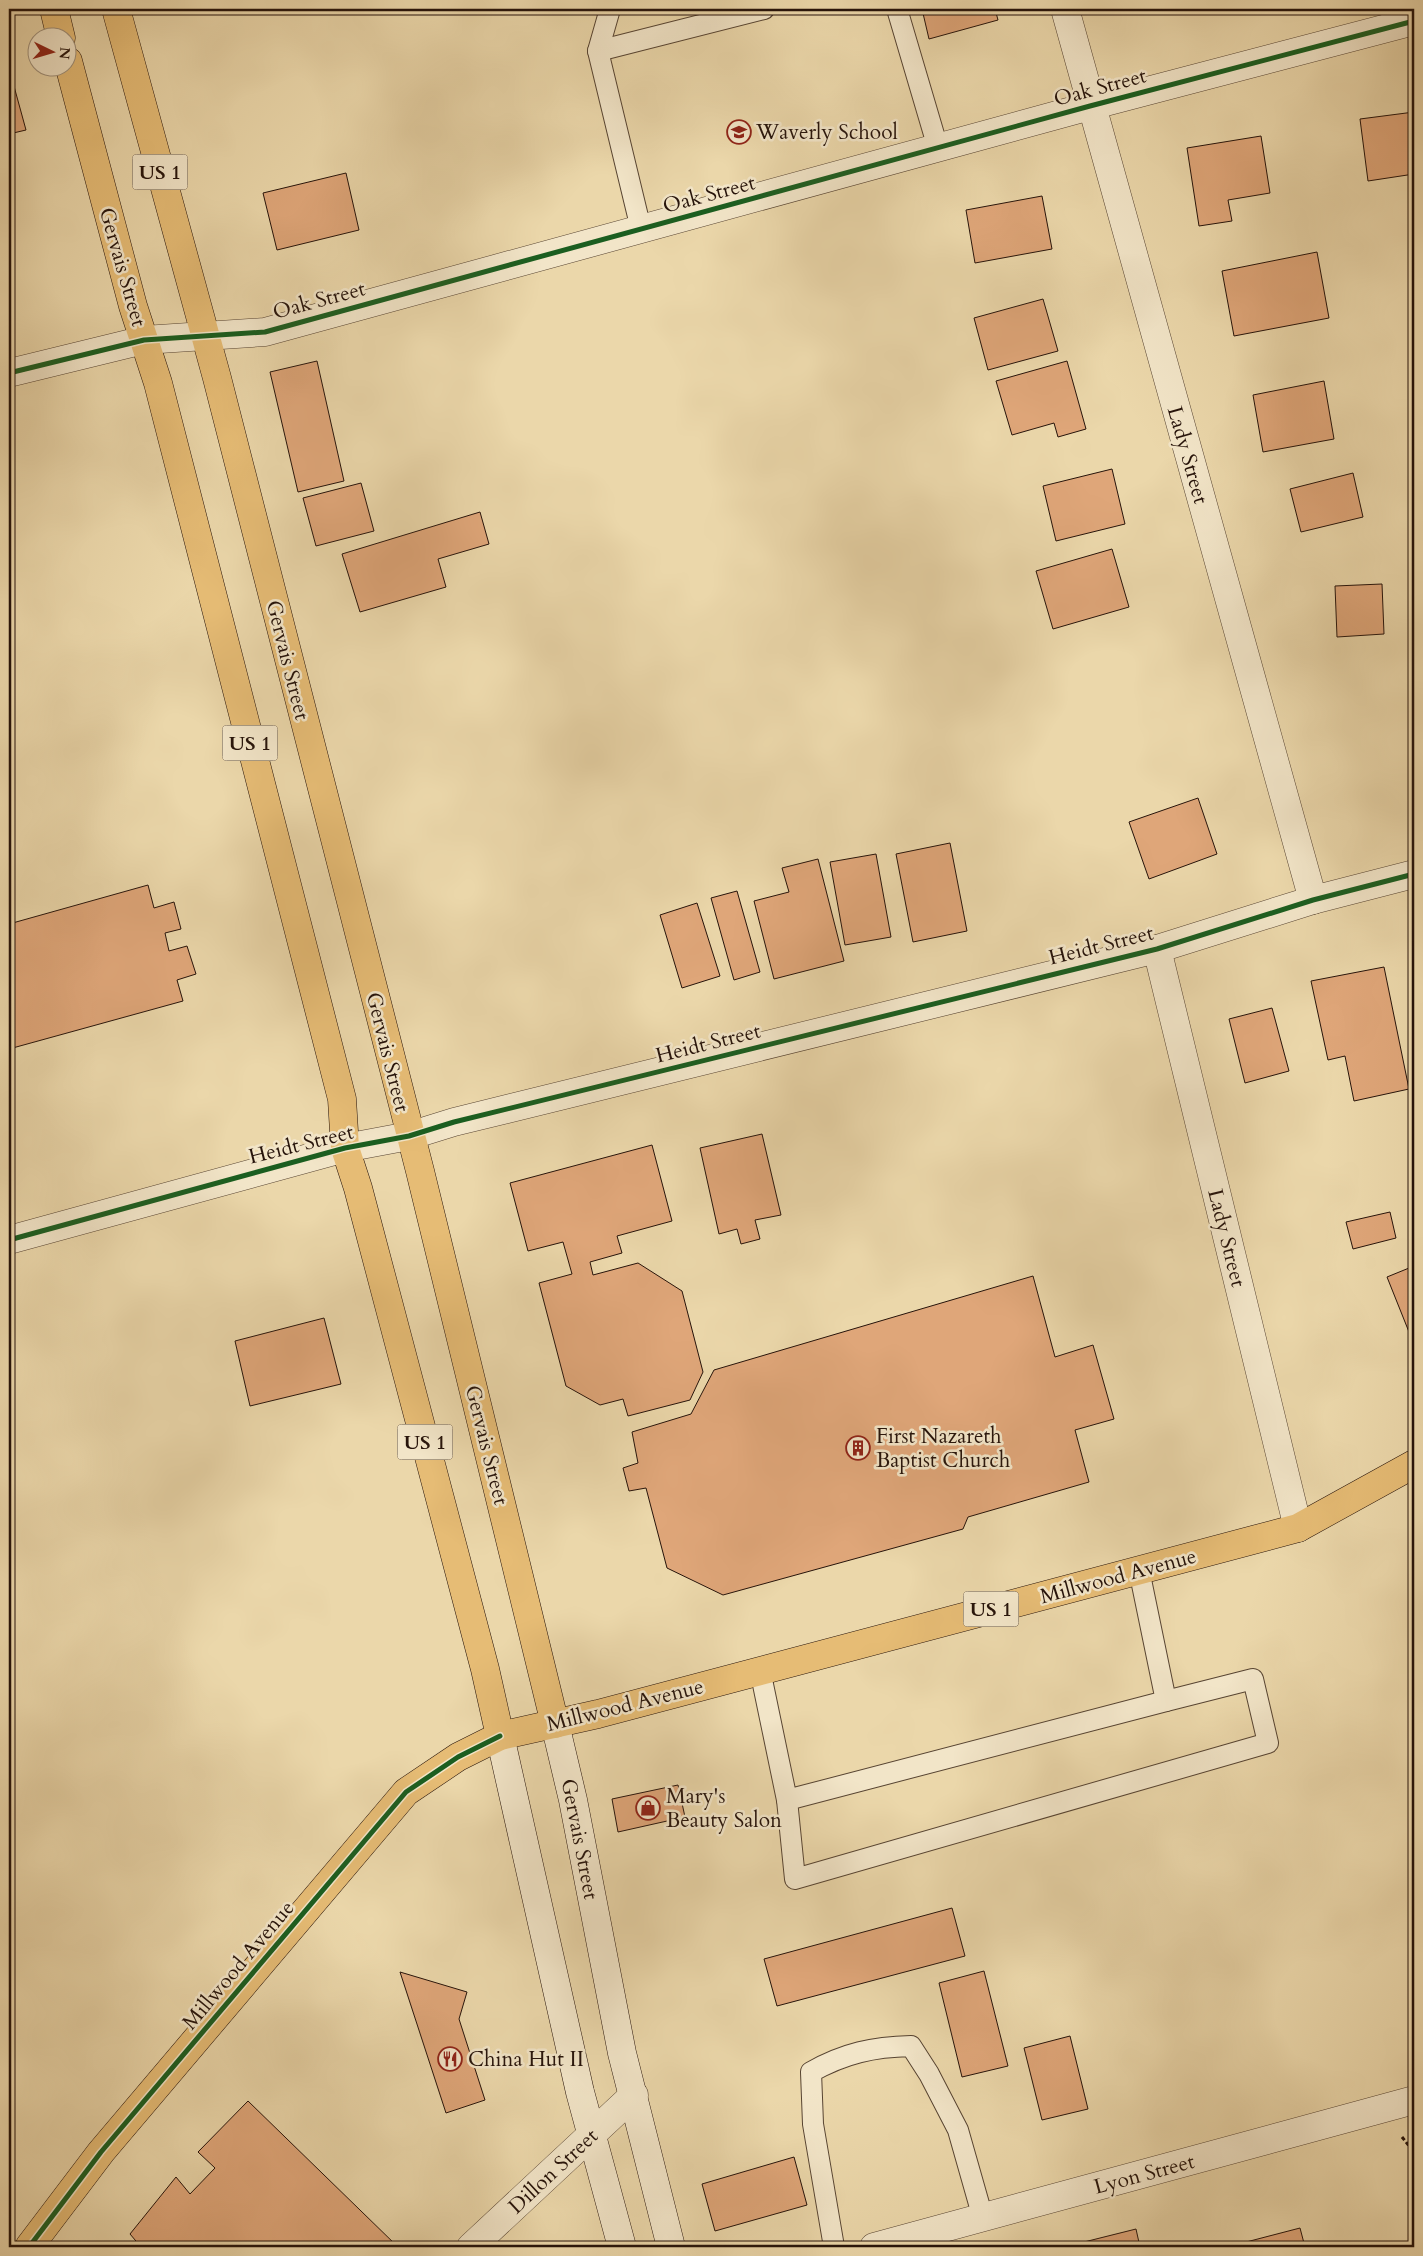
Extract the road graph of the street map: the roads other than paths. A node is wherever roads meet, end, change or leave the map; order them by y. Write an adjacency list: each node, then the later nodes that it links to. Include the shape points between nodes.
1 (54, 9): 8 (main road)
2 (116, 9): 14 (main road, Gervais Street / US 1)
3 (610, 9): 9 (lane)
4 (764, 9): 9 (lane)
5 (897, 9): 12 (lane)
6 (1065, 9): 11 (street, Lady Street)
7 (1414, 20): 11 (street, Oak Street)
8 (59, 28)
9 (598, 51): 13 (lane)
10 (73, 78): 15 (main road, Gervais Street / US 1)
11 (1090, 106): 12 (street, Oak Street); 18 (street, Lady Street)
12 (938, 148): 13 (street, Oak Street)
13 (641, 229): 14 (street, Oak Street, via 265,332)
14 (205, 335): 15 (street, Oak Street); 20 (main road, Gervais Street / US 1)
15 (144, 340): 16 (street, Oak Street); 21 (main road, Gervais Street / US 1, via 158,383 342,1098)
16 (9, 374)
17 (1414, 874): 18 (street, Heidt Street)
18 (1313, 900): 19 (street, Heidt Street)
19 (1157, 949): 20 (street, Heidt Street, via 454,1122); 24 (street, Lady Street)
20 (409, 1136): 21 (street, Heidt Street); 28 (main road, Gervais Street / US 1)
21 (345, 1148): 22 (street, Heidt Street); 29 (main road, Gervais Street / US 1, via 384,1284)
22 (9, 1240)
23 (1414, 1464): 24 (main road, Millwood Avenue / US 1)
24 (1298, 1528): 25 (main road, Millwood Avenue / US 1)
25 (1139, 1570): 26 (main road, Millwood Avenue / US 1); 27 (lane)
26 (760, 1670): 28 (main road, Millwood Avenue / US 1); 30 (lane)
27 (1166, 1701): 30 (lane); 30 (lane, via 1253,1678 1268,1743 795,1879)
28 (555, 1724): 29 (main road, Millwood Avenue / US 1); 31 (street, Gervais Street, via 622,2053)
29 (500, 1736): 33 (street, Gervais Street); 35 (main road, Millwood Avenue, via 458,1757 406,1792 101,2152)
30 (787, 1800)
31 (634, 2095): 33 (street, Dillon Street); 38 (street, Gervais Street)
32 (1414, 2100): 34 (street, Lyon Street)
33 (592, 2134): 36 (street, Dillon Street); 37 (street, Gervais Street)
34 (983, 2218): 39 (lane, via 958,2130 929,2074 911,2046 879,2047 838,2058 812,2072 812,2124); 40 (street, Lyon Street)
35 (29, 2247)
36 (471, 2247)
37 (622, 2247)
38 (671, 2247)
39 (834, 2247)
40 (874, 2247)

